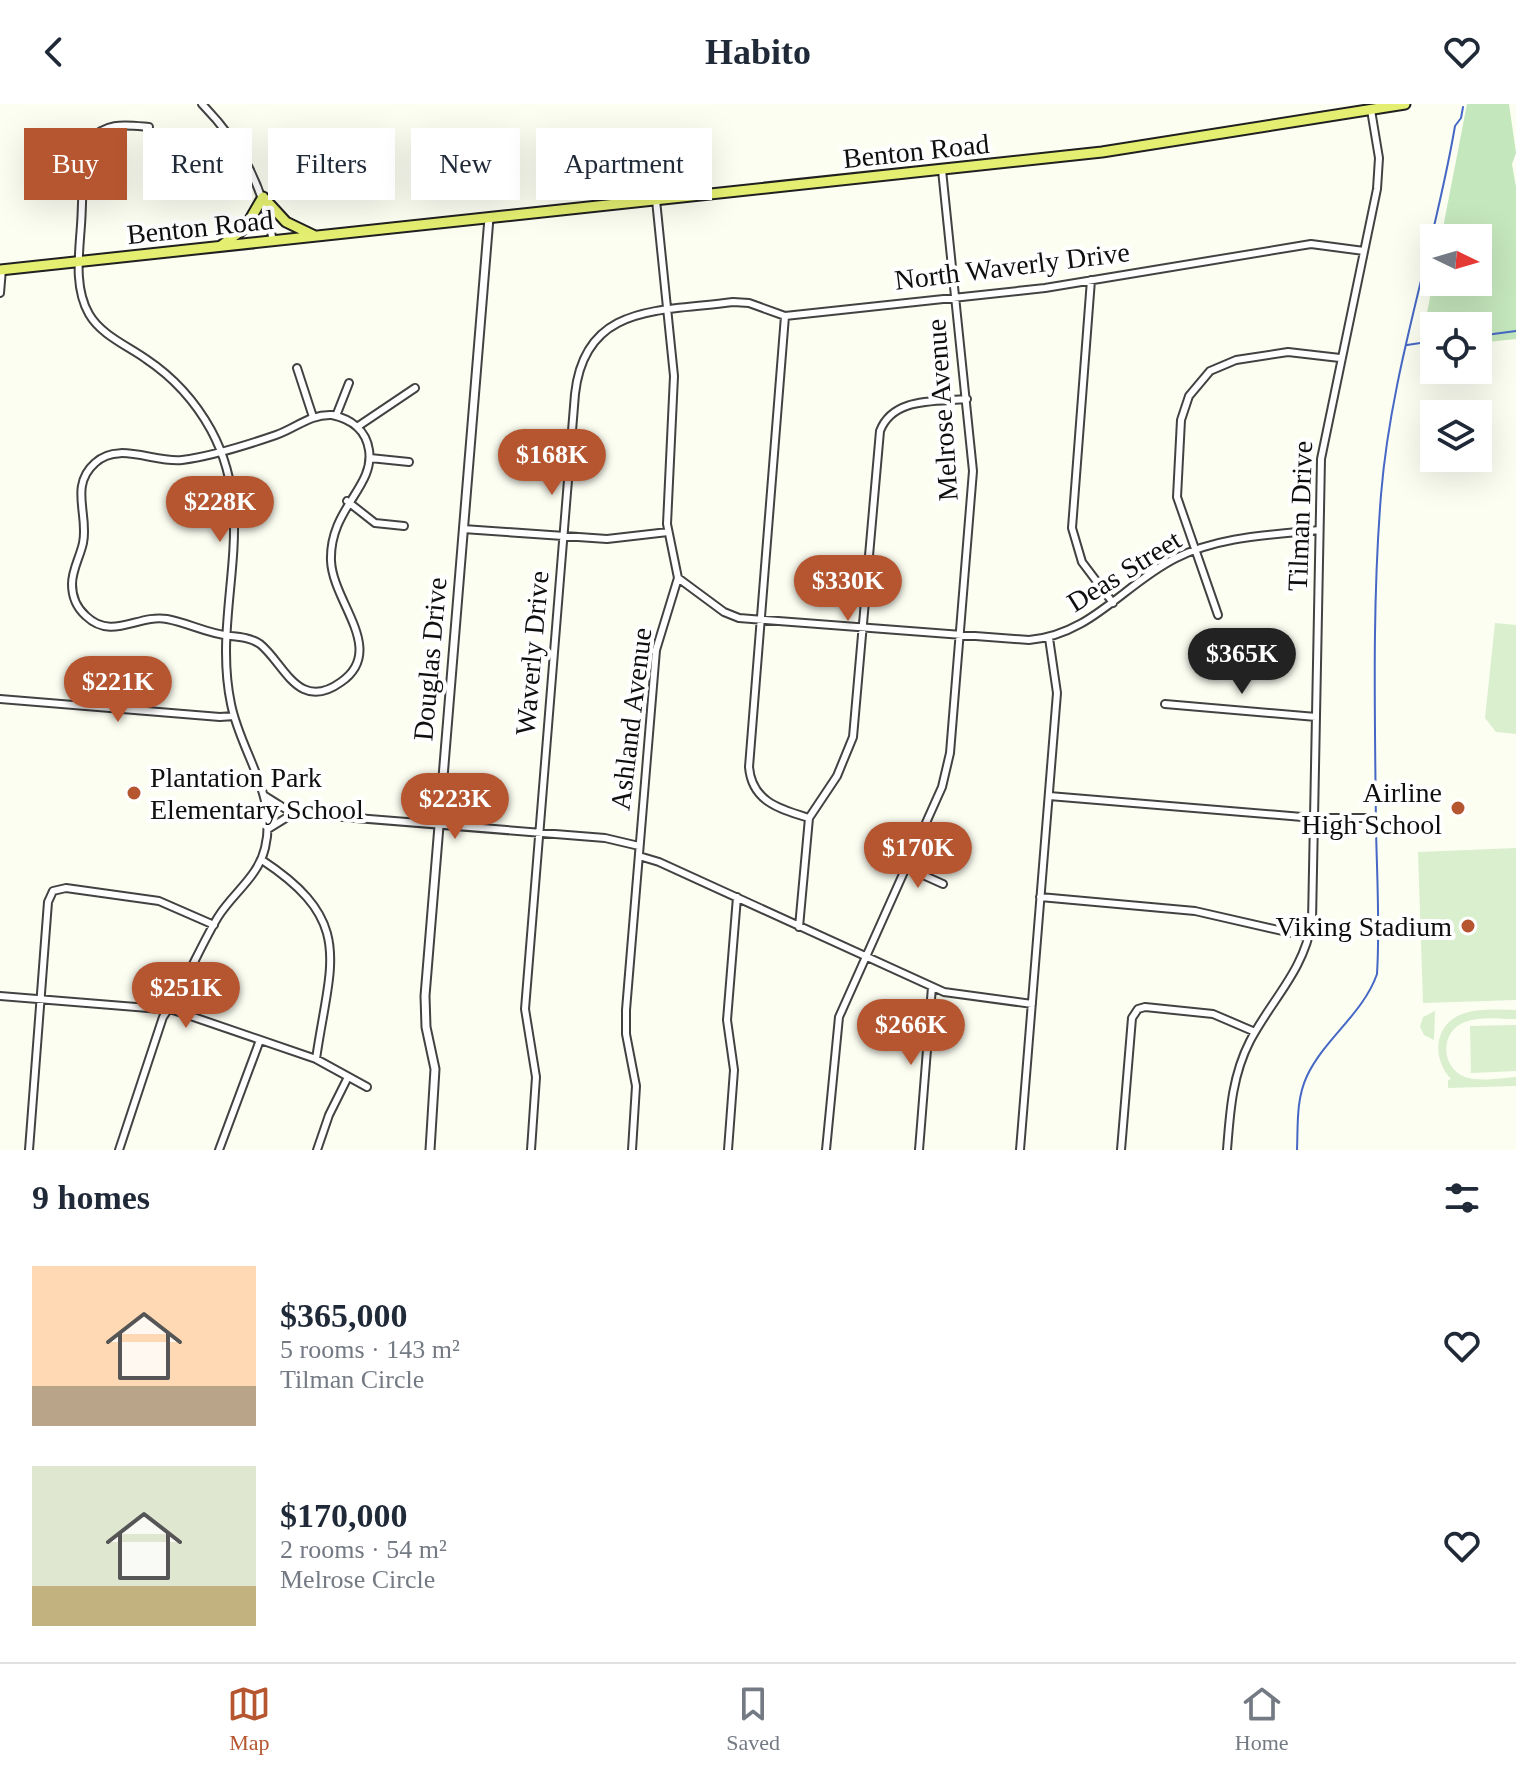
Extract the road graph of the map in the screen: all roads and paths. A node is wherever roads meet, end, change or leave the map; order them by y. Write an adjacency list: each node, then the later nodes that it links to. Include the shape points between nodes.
1 (202, 104): 7 (street, via 246,157)
2 (1405, 104): 3 (main road, Benton Road)
3 (1371, 110): 5 (main road, Benton Road, via 1102,152); 13 (street, Tilman Drive, via 1379,177)
4 (149, 127): 14 (street, via 113,125 90,141)
5 (942, 170): 6 (main road, Benton Road); 18 (street, Melrose Avenue)
6 (712, 194)
7 (263, 197): 10 (main road, via 286,222); 11 (street); 12 (main road, via 245,228)
8 (656, 200): 9 (main road, Benton Road); 19 (street)
9 (489, 218): 10 (main road, Benton Road); 34 (street, Douglas Drive)
10 (317, 236): 11 (main road, Benton Road)
11 (273, 241): 12 (main road, Benton Road)
12 (219, 247): 14 (main road, Benton Road)
13 (1364, 251): 16 (street, North Waverly Drive, via 1311,244); 21 (street, Tilman Drive)
14 (78, 261): 15 (main road, Benton Road); 29 (street, via 93,320 182,390)
15 (1, 270): 17 (street)
16 (1091, 280): 18 (street, North Waverly Drive); 40 (street, via 1072,528 1082,562)
17 (0, 293)
18 (956, 297): 20 (street, North Waverly Drive); 25 (street, Melrose Avenue)
19 (668, 311): 20 (street, North Waverly Drive, via 741,302); 36 (street, via 675,391); 37 (street, Waverly Drive, via 613,323 583,357)
20 (785, 316): 42 (street)
21 (1340, 358): 35 (street, Tilman Drive, via 1322,446); 38 (street, via 1288,352 1236,360 1210,371 1194,388 1182,413 1176,489)
22 (297, 368): 27 (street)
23 (349, 383): 26 (street)
24 (415, 388): 28 (street)
25 (967, 399): 43 (street, via 904,406 883,422); 45 (street, Melrose Avenue, via 973,484)
26 (336, 416): 27 (street); 28 (street)
27 (313, 417): 29 (street, via 276,435)
28 (357, 427): 30 (street)
29 (220, 451): 44 (street, via 236,518); 44 (street, via 169,460 121,453 94,463 81,490 84,537 72,584 78,608 102,626 162,618)
30 (370, 458): 31 (street); 32 (street, via 364,481)
31 (409, 462)
32 (347, 501): 33 (street, via 375,523); 44 (street, via 331,551 337,593 360,642 356,664 346,678 328,688 298,686 260,644)
33 (404, 526)
34 (463, 529): 37 (street); 57 (street, Douglas Drive)
35 (1319, 530): 38 (street, Deas Street); 50 (street, Tilman Drive)
36 (668, 532): 37 (street, via 607,539); 39 (street)
37 (563, 537): 59 (street, Waverly Drive)
38 (1194, 550): 40 (street, Deas Street, via 1150,573); 41 (street)
39 (678, 578): 42 (street, Deas Street, via 729,615); 60 (street, Ashland Avenue, via 657,641)
40 (1113, 603): 46 (street, Deas Street)
41 (1218, 615)
42 (761, 620): 43 (street, Deas Street); 54 (street, via 751,780 766,802)
43 (863, 628): 45 (street, Deas Street); 54 (street, via 851,745)
44 (228, 635): 49 (street)
45 (960, 636): 46 (street, Deas Street); 63 (street, Melrose Avenue, via 948,766)
46 (1049, 638): 52 (street, via 1057,693)
47 (0, 699): 49 (street)
48 (1165, 704): 50 (street)
49 (234, 716): 51 (street)
50 (1316, 717): 55 (street, Tilman Drive)
51 (265, 796): 53 (street); 58 (street)
52 (1049, 796): 55 (street); 66 (street)
53 (294, 813): 57 (street); 58 (street)
54 (809, 818): 68 (street)
55 (1314, 818): 56 (street); 69 (street, Tilman Drive)
56 (1365, 818)
57 (439, 825): 59 (street); 85 (street, Douglas Drive, via 425,996 435,1069)
58 (268, 829): 62 (street)
59 (539, 833): 60 (street); 86 (street, Waverly Drive, via 525,1009 536,1077)
60 (639, 846): 61 (street, Ashland Avenue)
61 (639, 856): 65 (street); 87 (street, Ashland Avenue, via 626,1028 636,1086)
62 (262, 860): 67 (street); 78 (street, via 303,889 326,925 330,953)
63 (905, 867): 64 (street); 70 (street, Melrose Avenue)
64 (943, 884)
65 (737, 897): 68 (street); 88 (street, via 727,1020 734,1070)
66 (1040, 897): 69 (street, via 1188,910); 74 (street)
67 (214, 925): 73 (street, via 159,901 57,888 48,902); 75 (street)
68 (799, 927): 70 (street)
69 (1309, 937): 76 (street, Tilman Drive, via 1296,972)
70 (864, 956): 71 (street); 89 (street, Melrose Avenue, via 836,1029)
71 (932, 987): 74 (street, via 960,996); 90 (street)
72 (0, 996): 73 (street)
73 (41, 999): 75 (street); 81 (street)
74 (1032, 1004): 91 (street)
75 (168, 1010): 77 (street); 82 (street)
76 (1255, 1032): 92 (street, via 1213,1014 1138,1009 1132,1018); 93 (street, Tilman Drive, via 1236,1076)
77 (260, 1040): 78 (street); 83 (street)
78 (316, 1059): 79 (street)
79 (348, 1077): 80 (street); 84 (street)
80 (367, 1087)
81 (29, 1150)
82 (119, 1150)
83 (219, 1150)
84 (317, 1150)
85 (430, 1150)
86 (531, 1150)
87 (632, 1150)
88 (728, 1150)
89 (826, 1150)
90 (919, 1150)
91 (1020, 1150)
92 (1121, 1150)
93 (1227, 1150)

